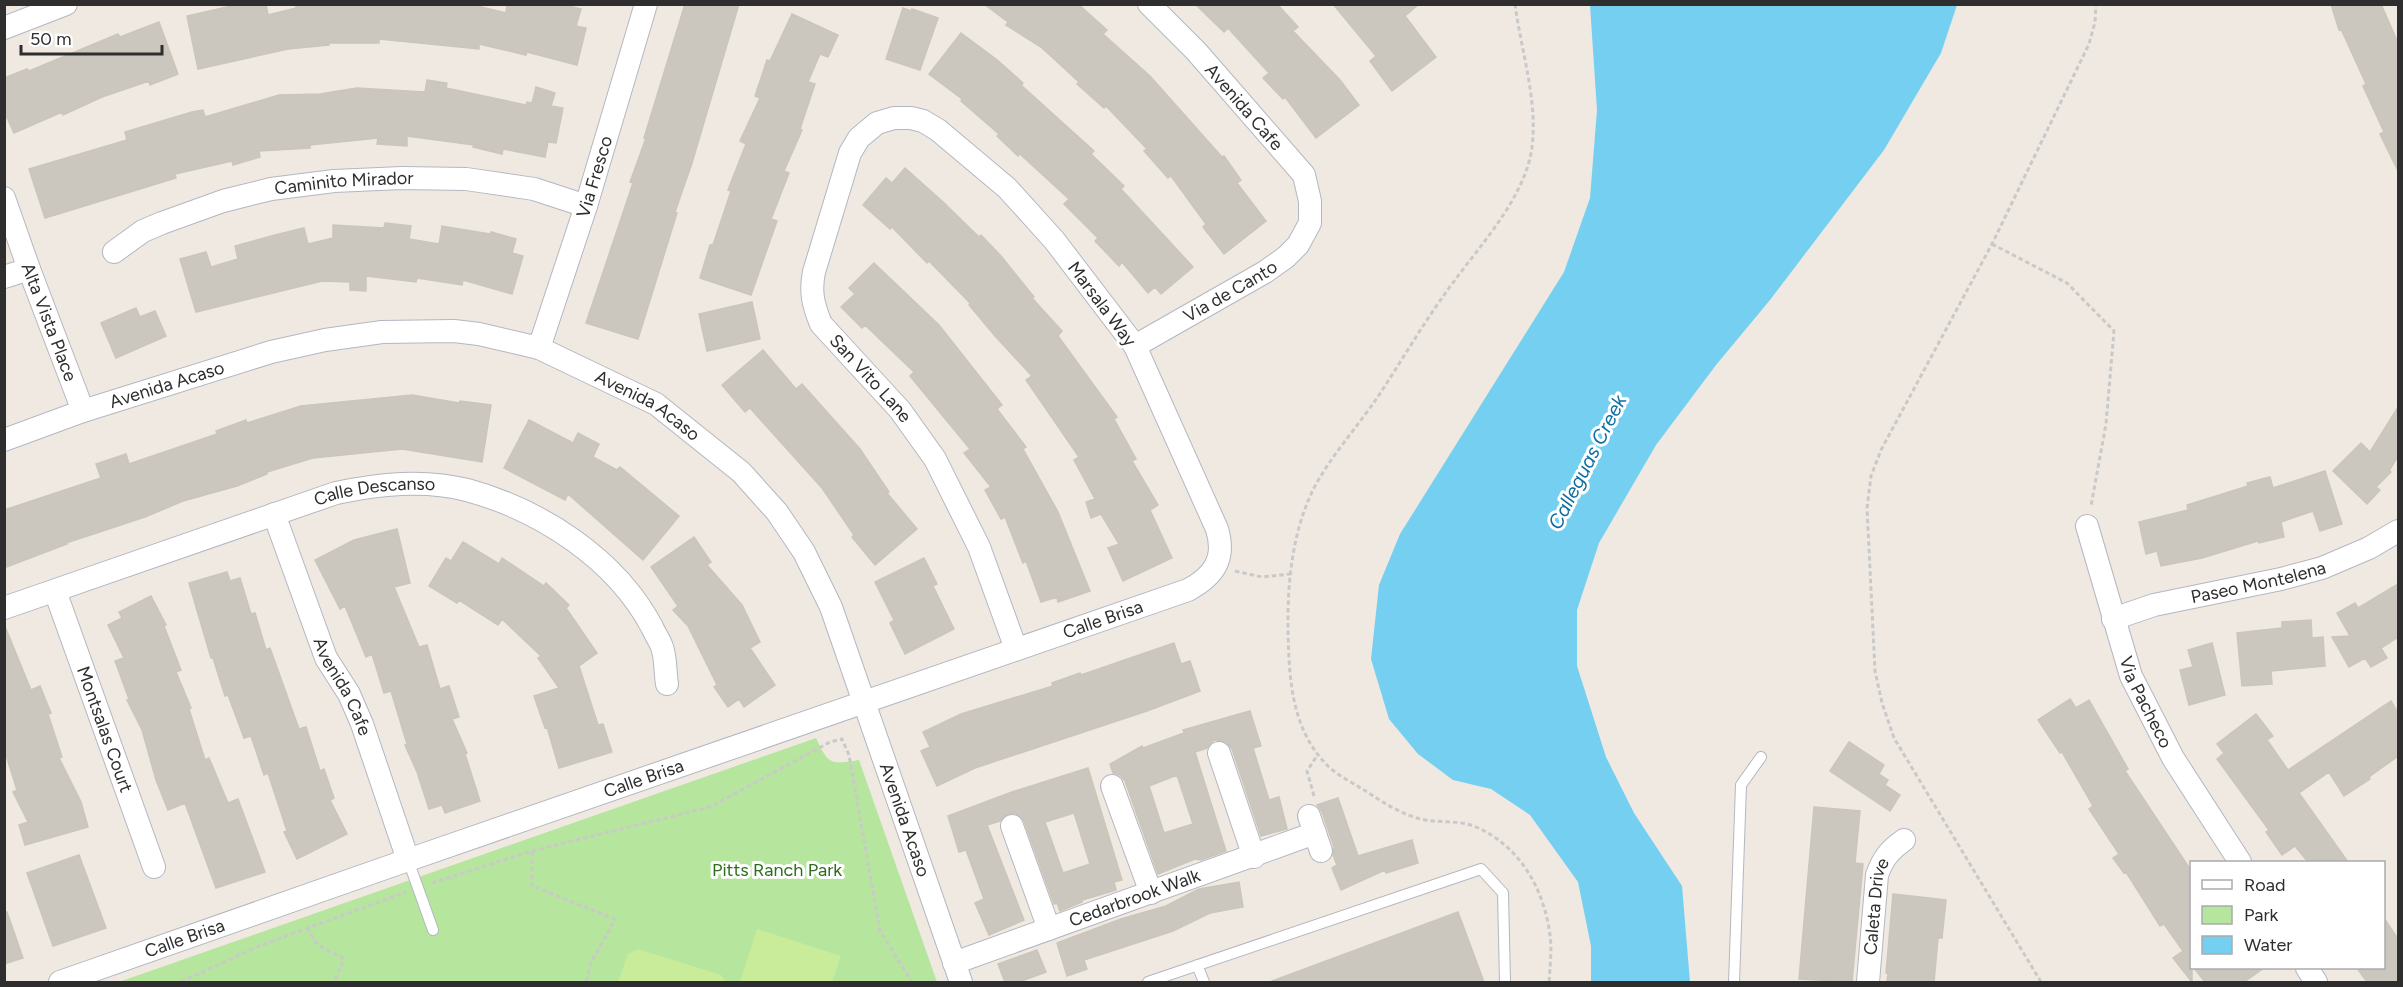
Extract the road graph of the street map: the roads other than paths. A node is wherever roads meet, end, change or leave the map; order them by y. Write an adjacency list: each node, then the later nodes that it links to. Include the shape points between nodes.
1 (66, 4): 4 (street)
2 (646, 4): 7 (street, Via Fresco)
3 (1149, 4): 8 (street, Avenida Cafe, via 1196,51 1304,175)
4 (4, 28)
5 (894, 118): 12 (street, Marsala Way, via 923,121 938,130 1006,188 1054,240); 23 (street, San Vito Lane, via 867,130 850,153 814,272 813,306 821,324 900,410 935,459 979,547)
6 (4, 198): 10 (street, Alta Vista Place)
7 (586, 206): 9 (street, Caminito Mirador, via 534,189 466,179 334,181 271,189 223,201 143,231); 13 (street, Via Fresco)
8 (1310, 223): 12 (street, Via de Canto, via 1286,258)
9 (114, 252)
10 (29, 269): 11 (street); 14 (street, Alta Vista Place)
11 (4, 278)
12 (1135, 346): 19 (street, Marsala Way, via 1217,529 1221,542)
13 (539, 348): 14 (street, Avenida Acaso, via 454,331 382,332 271,352); 25 (street, Avenida Acaso, via 656,404 741,472 777,512 804,552 831,607)
14 (83, 411): 15 (street, Avenida Acaso)
15 (4, 440)
16 (274, 514): 20 (street, Calle Descanso); 24 (street, Calle Descanso, via 336,493 394,484 465,490 501,501 561,532 613,574 641,607 663,648); 33 (street, Avenida Cafe, via 326,658 362,724)
17 (2087, 526): 22 (street, Via Pacheco)
18 (2398, 531): 22 (street, Paseo Montelena, via 2322,568 2154,605)
19 (1218, 562): 23 (street, Calle Brisa, via 1206,580 1188,591)
20 (55, 591): 21 (street, Calle Descanso); 35 (street, Montsalas Court)
21 (4, 608)
22 (2113, 619): 34 (street, Via Pacheco, via 2131,676 2173,758)
23 (1016, 649): 25 (street, Calle Brisa)
24 (667, 684)
25 (862, 702): 33 (street, Calle Brisa); 41 (street, Avenida Acaso)
26 (1219, 753): 32 (street)
27 (1761, 757): 46 (lane, via 1742,785)
28 (1112, 786): 36 (street)
29 (1012, 826): 37 (street)
30 (1315, 833): 32 (street, Cedarbrook Walk)
31 (1904, 840): 47 (street, Caleta Drive, via 1890,849 1877,875)
32 (1254, 857): 36 (street, Cedarbrook Walk)
33 (408, 860): 38 (lane); 42 (street, Calle Brisa)
34 (2239, 861)
35 (154, 867)
36 (1151, 893): 37 (street, Cedarbrook Walk)
37 (1049, 929): 41 (street, Cedarbrook Walk)
38 (433, 930)
39 (1197, 965): 43 (lane); 44 (lane); 45 (lane, via 1481,869 1503,893)
40 (2308, 969): 48 (street)
41 (957, 973)
42 (60, 982)
43 (1148, 982)
44 (1204, 982)
45 (1505, 982)
46 (1734, 982)
47 (1868, 982)
48 (2316, 982)

